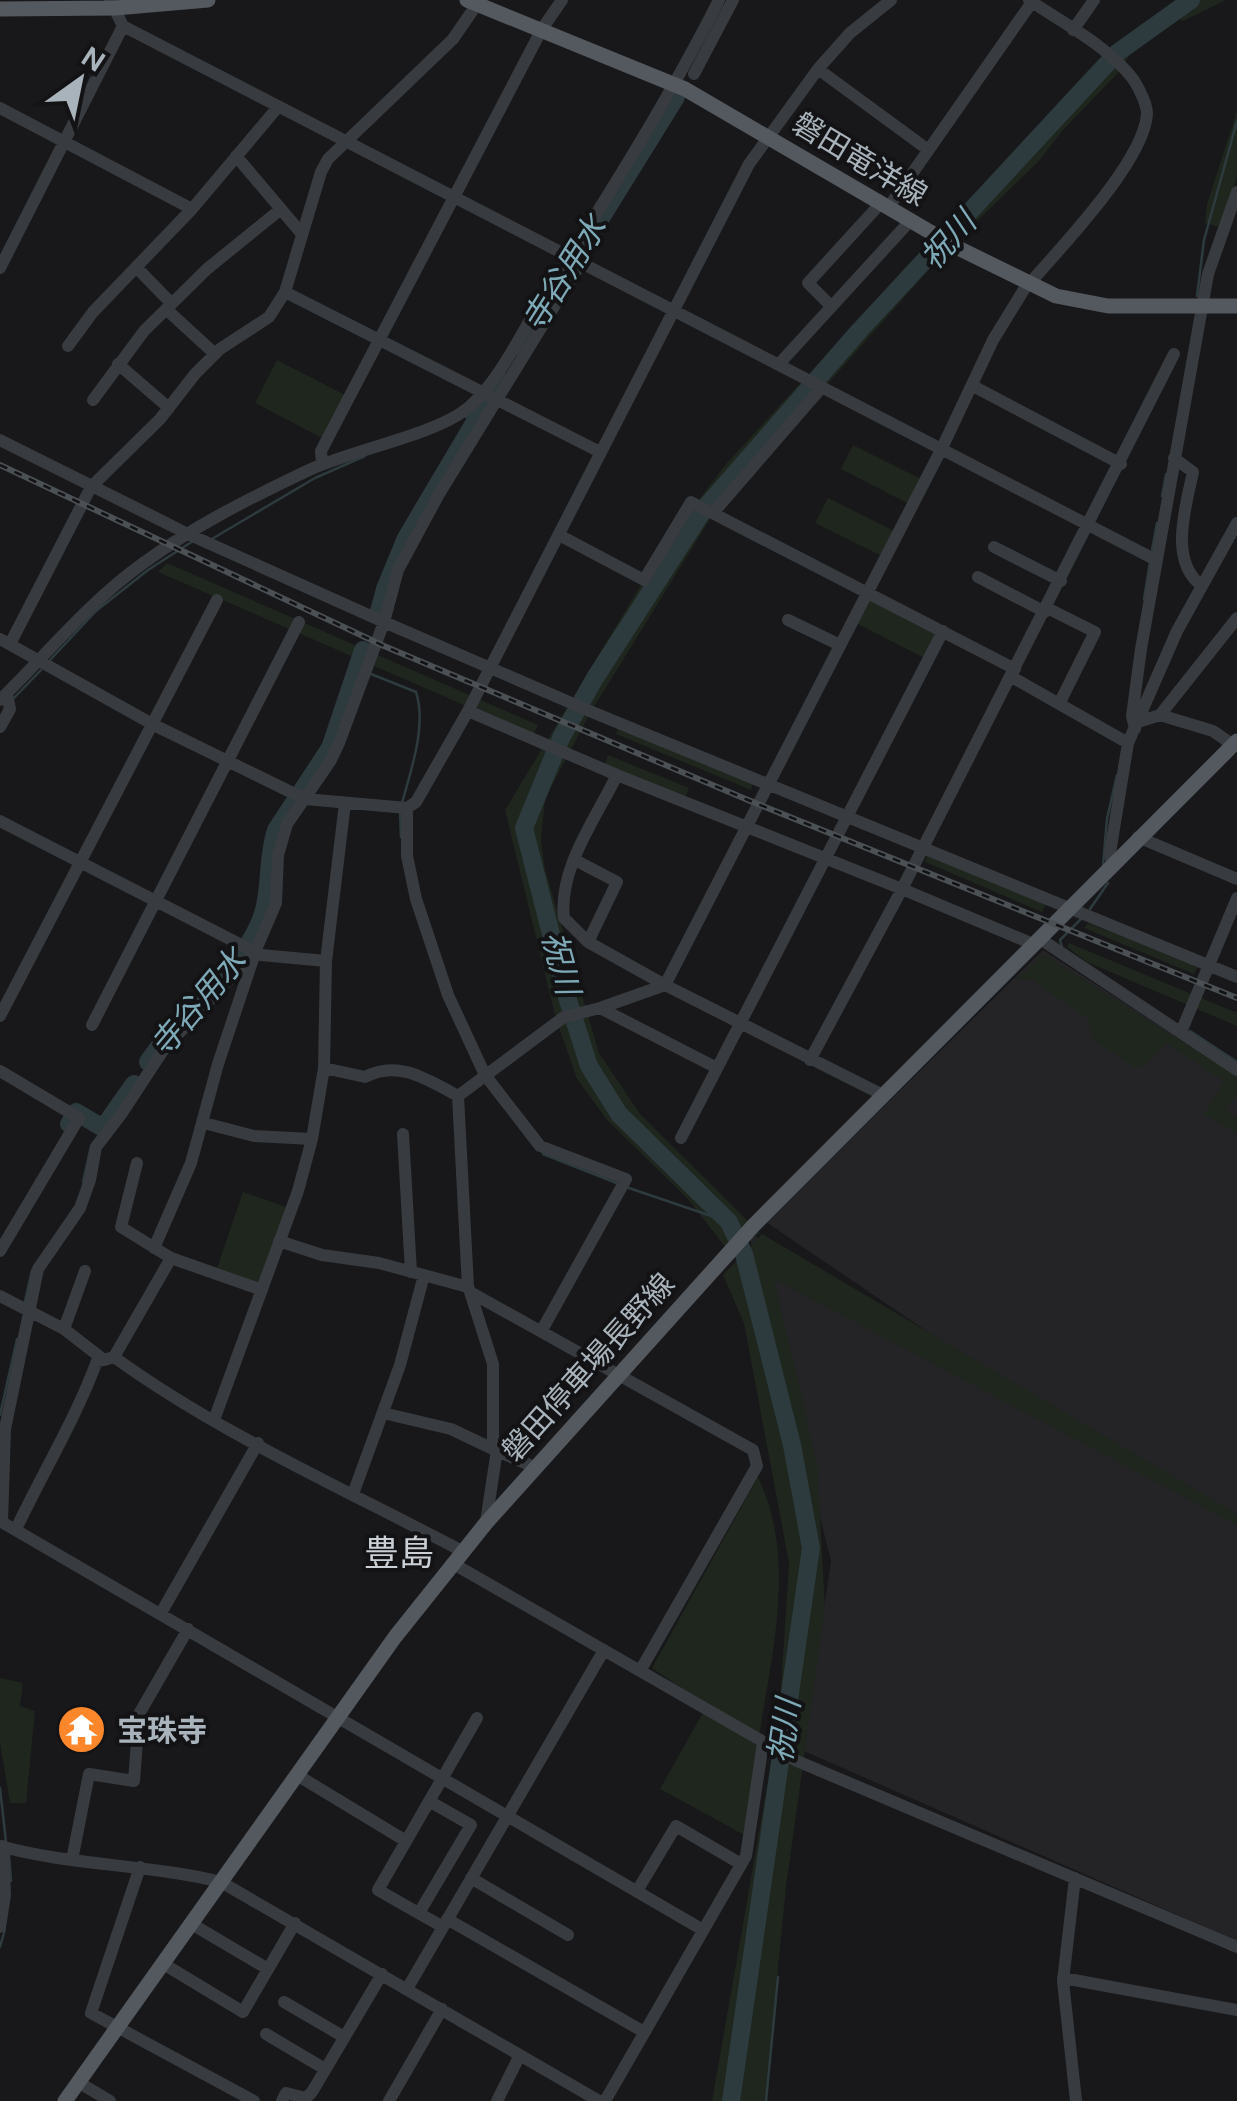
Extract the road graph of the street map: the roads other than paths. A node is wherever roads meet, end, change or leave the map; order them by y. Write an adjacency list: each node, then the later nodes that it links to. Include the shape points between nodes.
1 (208, 0): 9 (main road)
2 (562, 0): 12 (street)
3 (719, 0): 16 (street)
4 (733, 0): 15 (street)
5 (891, 0): 14 (street)
6 (1094, 0): 13 (street)
7 (1030, 1): 13 (street); 22 (street)
8 (472, 2): 12 (main road, 磐田竜洋線); 21 (street, via 453,39)
9 (112, 4): 10 (main road); 11 (street)
10 (0, 9)
11 (123, 26): 17 (street); 20 (street)
12 (542, 30): 16 (main road, 磐田竜洋線); 25 (street)
13 (1073, 30): 34 (street, via 1132,78 1147,119 1118,179)
14 (818, 69): 19 (street); 22 (street)
15 (694, 74)
16 (673, 84): 19 (main road, 磐田竜洋線); 31 (street)
17 (278, 106): 21 (street); 23 (street)
18 (0, 108): 20 (street)
19 (768, 135): 26 (main road, 磐田竜洋線); 40 (street)
20 (64, 141): 27 (street); 33 (street)
21 (346, 142): 25 (street); 30 (street, via 321,172)
22 (927, 149): 26 (street)
23 (236, 156): 27 (street); 28 (street)
24 (1237, 192): 38 (street)
25 (454, 196): 31 (street); 41 (street)
26 (884, 206): 29 (main road, 磐田竜洋線); 37 (street, via 808,283)
27 (192, 208): 32 (street)
28 (281, 208): 30 (street); 36 (street)
29 (910, 221): 34 (main road, 磐田竜洋線); 37 (street)
30 (302, 234): 35 (street)
31 (576, 258): 40 (street); 49 (street); 50 (street)
32 (136, 267): 36 (street); 42 (street)
33 (0, 268)
34 (1030, 283): 38 (main road, 磐田竜洋線, via 1083,303); 47 (street)
35 (285, 292): 41 (street); 43 (street, via 268,317)
36 (169, 306): 43 (street); 45 (street)
37 (831, 306): 46 (street)
38 (1203, 306): 39 (main road, 磐田竜洋線); 56 (street)
39 (1237, 306)
40 (675, 310): 46 (street); 55 (street)
41 (378, 340): 49 (street); 57 (street, via 321,450)
42 (68, 346)
43 (215, 354): 52 (street)
44 (1174, 354): 58 (street)
45 (118, 364): 51 (street); 52 (street)
46 (780, 364): 48 (street)
47 (973, 386): 54 (street); 58 (street)
48 (822, 388): 54 (street); 60 (street)
49 (482, 393): 50 (street); 57 (street, via 440,423)
50 (498, 399): 55 (street); 76 (street, via 398,570)
51 (93, 400)
52 (169, 408): 59 (street)
53 (0, 440): 59 (street)
54 (942, 448): 62 (street); 70 (street)
55 (600, 452): 64 (street)
56 (1174, 458): 66 (street); 69 (street, via 1192,472 1182,549)
57 (322, 463): 63 (street)
58 (1121, 464): 62 (street)
59 (91, 486): 63 (street); 78 (street)
60 (713, 513): 64 (street, via 691,502 644,580); 70 (street)
61 (1237, 523): 69 (street)
62 (1089, 526): 66 (street); 68 (street)
63 (188, 534): 76 (street); 80 (street, via 96,602)
64 (559, 535): 81 (street)
65 (994, 548): 68 (street)
66 (1156, 560): 88 (street, via 1132,716)
67 (978, 577): 72 (street)
68 (1061, 581): 72 (street)
69 (1202, 586): 88 (street)
70 (867, 592): 77 (street); 79 (street)
71 (216, 600): 87 (street)
72 (1046, 610): 82 (street); 84 (street, via 1095,632)
73 (1237, 618): 86 (street)
74 (788, 620): 79 (street)
75 (299, 622): 92 (street)
76 (384, 622): 81 (street); 95 (street, via 338,743)
77 (943, 631): 82 (street); 98 (street)
78 (5, 642): 80 (street)
79 (840, 645): 94 (street)
80 (40, 661): 83 (street); 87 (street)
81 (490, 667): 85 (street); 94 (street)
82 (1013, 673): 84 (street); 102 (street)
83 (3, 697): 89 (street, via 10,709)
84 (1059, 704): 90 (street)
85 (468, 711): 93 (street); 97 (street, via 422,796)
86 (1160, 714): 88 (street); 91 (street)
87 (154, 725): 92 (street); 105 (street)
88 (1137, 726): 90 (street)
89 (0, 727)
90 (1128, 743): 106 (street)
91 (1235, 743): 101 (main road, 磐田停車場長野線)
92 (228, 760): 95 (street); 110 (street)
93 (618, 775): 100 (street); 104 (street)
94 (769, 783): 98 (street); 100 (street)
95 (304, 798): 96 (street); 114 (street, via 281,838 276,903)
96 (345, 803): 97 (street); 115 (street)
97 (407, 808): 129 (street, via 416,899 448,994)
98 (848, 817): 102 (street); 103 (street)
99 (0, 822): 105 (street)
100 (746, 826): 103 (street); 118 (street)
101 (1138, 838): 106 (main road, 磐田停車場長野線); 107 (street)
102 (921, 848): 108 (street); 111 (street)
103 (825, 858): 108 (street); 121 (street)
104 (575, 860): 113 (street, via 561,896 564,918); 113 (street, via 617,882)
105 (82, 863): 110 (street); 120 (street)
106 (1112, 865): 111 (main road, 磐田停車場長野線)
107 (1237, 879)
108 (902, 888): 112 (street); 124 (street)
109 (1237, 898): 116 (street)
110 (156, 902): 114 (street); 122 (street)
111 (1068, 908): 112 (main road, 磐田停車場長野線); 116 (street)
112 (1036, 941): 123 (street); 130 (main road, 磐田停車場長野線)
113 (588, 942): 118 (street)
114 (255, 952): 115 (street); 132 (street); 146 (street, via 174,1037 96,1146 80,1208 38,1269)
115 (326, 961): 125 (street)
116 (1210, 966): 117 (street); 123 (street)
117 (1237, 978)
118 (665, 985): 119 (street); 121 (street)
119 (600, 1008): 126 (street); 129 (street, via 564,1017)
120 (0, 1016)
121 (741, 1024): 124 (street); 126 (street)
122 (92, 1025)
123 (1181, 1032): 127 (street)
124 (810, 1060): 130 (street)
125 (324, 1068): 131 (street, via 365,1077 379,1069 414,1072); 135 (street)
126 (717, 1068): 134 (street)
127 (1237, 1070)
128 (0, 1072): 139 (street, via 79,1118)
129 (486, 1076): 131 (street); 148 (street, via 540,1146 626,1179)
130 (880, 1094): 150 (main road, 磐田停車場長野線)
131 (458, 1096): 144 (street)
132 (204, 1123): 135 (street, via 254,1136); 138 (street)
133 (403, 1134): 142 (street)
134 (681, 1138)
135 (312, 1139): 137 (street)
136 (137, 1164): 138 (street, via 121,1227)
137 (279, 1241): 142 (street); 143 (street)
138 (154, 1248): 140 (street)
139 (0, 1251)
140 (170, 1258): 143 (street); 149 (street)
141 (85, 1271): 147 (street)
142 (417, 1274): 144 (street); 151 (street, via 400,1366)
143 (262, 1290): 152 (street)
144 (469, 1290): 148 (street); 154 (street, via 492,1364)
145 (0, 1296): 146 (street)
146 (28, 1313): 147 (street); 157 (street, via 5,1429)
147 (64, 1330): 149 (street)
148 (542, 1330): 150 (street)
149 (109, 1358): 152 (street); 159 (street, via 97,1361)
150 (619, 1373): 155 (main road, 磐田停車場長野線); 164 (street, via 754,1450 757,1466)
151 (383, 1412): 154 (street, via 451,1429); 156 (street)
152 (214, 1420): 153 (street)
153 (258, 1444): 156 (street); 161 (street)
154 (495, 1449): 155 (street); 158 (street)
155 (534, 1467): 158 (main road, 磐田停車場長野線)
156 (353, 1494): 160 (street)
157 (1, 1521): 159 (street)
158 (486, 1523): 160 (main road, 磐田停車場長野線)
159 (16, 1529): 161 (street)
160 (457, 1557): 163 (street); 165 (main road, 磐田停車場長野線)
161 (161, 1613): 162 (street)
162 (188, 1629): 165 (street); 174 (street, via 139,1714 134,1782 90,1774)
163 (604, 1650): 164 (street); 171 (street)
164 (640, 1671): 167 (street)
165 (338, 1717): 168 (main road, 磐田停車場長野線); 169 (street)
166 (477, 1718): 169 (street)
167 (765, 1744): 175 (street); 178 (street)
168 (296, 1776): 172 (street); 179 (main road, 磐田停車場長野線)
169 (442, 1778): 170 (street); 171 (street)
170 (429, 1800): 172 (street); 181 (street, via 471,1825)
171 (508, 1816): 177 (street); 180 (street)
172 (406, 1841): 181 (street, via 378,1890)
173 (5, 1847): 174 (street); 185 (street)
174 (72, 1860): 176 (street)
175 (741, 1864): 180 (street, via 676,1826); 186 (street)
176 (140, 1868): 179 (street); 197 (street, via 91,2013)
177 (471, 1878): 184 (street); 187 (street)
178 (1075, 1878): 188 (street); 192 (street)
179 (221, 1882): 182 (main road, 磐田停車場長野線); 183 (street)
180 (637, 1891): 186 (street)
181 (420, 1913): 184 (street)
182 (190, 1923): 189 (main road, 磐田停車場長野線); 190 (street)
183 (295, 1923): 190 (street); 191 (street)
184 (445, 1923): 193 (street); 198 (street)
185 (0, 1926)
186 (703, 1930): 198 (street)
187 (568, 1935)
188 (1237, 1947)
189 (162, 1963): 190 (street, via 243,2012); 197 (main road, 磐田停車場長野線)
190 (268, 1969)
191 (382, 1974): 193 (street); 200 (street)
192 (1064, 1978): 196 (street); 211 (street)
193 (407, 1989): 195 (street)
194 (284, 2002): 200 (street)
195 (442, 2009): 201 (street); 208 (street)
196 (1237, 2010)
197 (117, 2027): 203 (main road, 磐田停車場長野線); 204 (street)
198 (644, 2032): 210 (street)
199 (266, 2034): 202 (street)
200 (344, 2036): 202 (street)
201 (520, 2054): 209 (street); 210 (street)
202 (325, 2070): 207 (street, via 306,2098 286,2092)
203 (78, 2082): 205 (main road, 磐田停車場長野線); 206 (street)
204 (249, 2100)
205 (65, 2101)
206 (110, 2101)
207 (282, 2101)
208 (389, 2101)
209 (497, 2101)
210 (602, 2101)
211 (1076, 2101)

